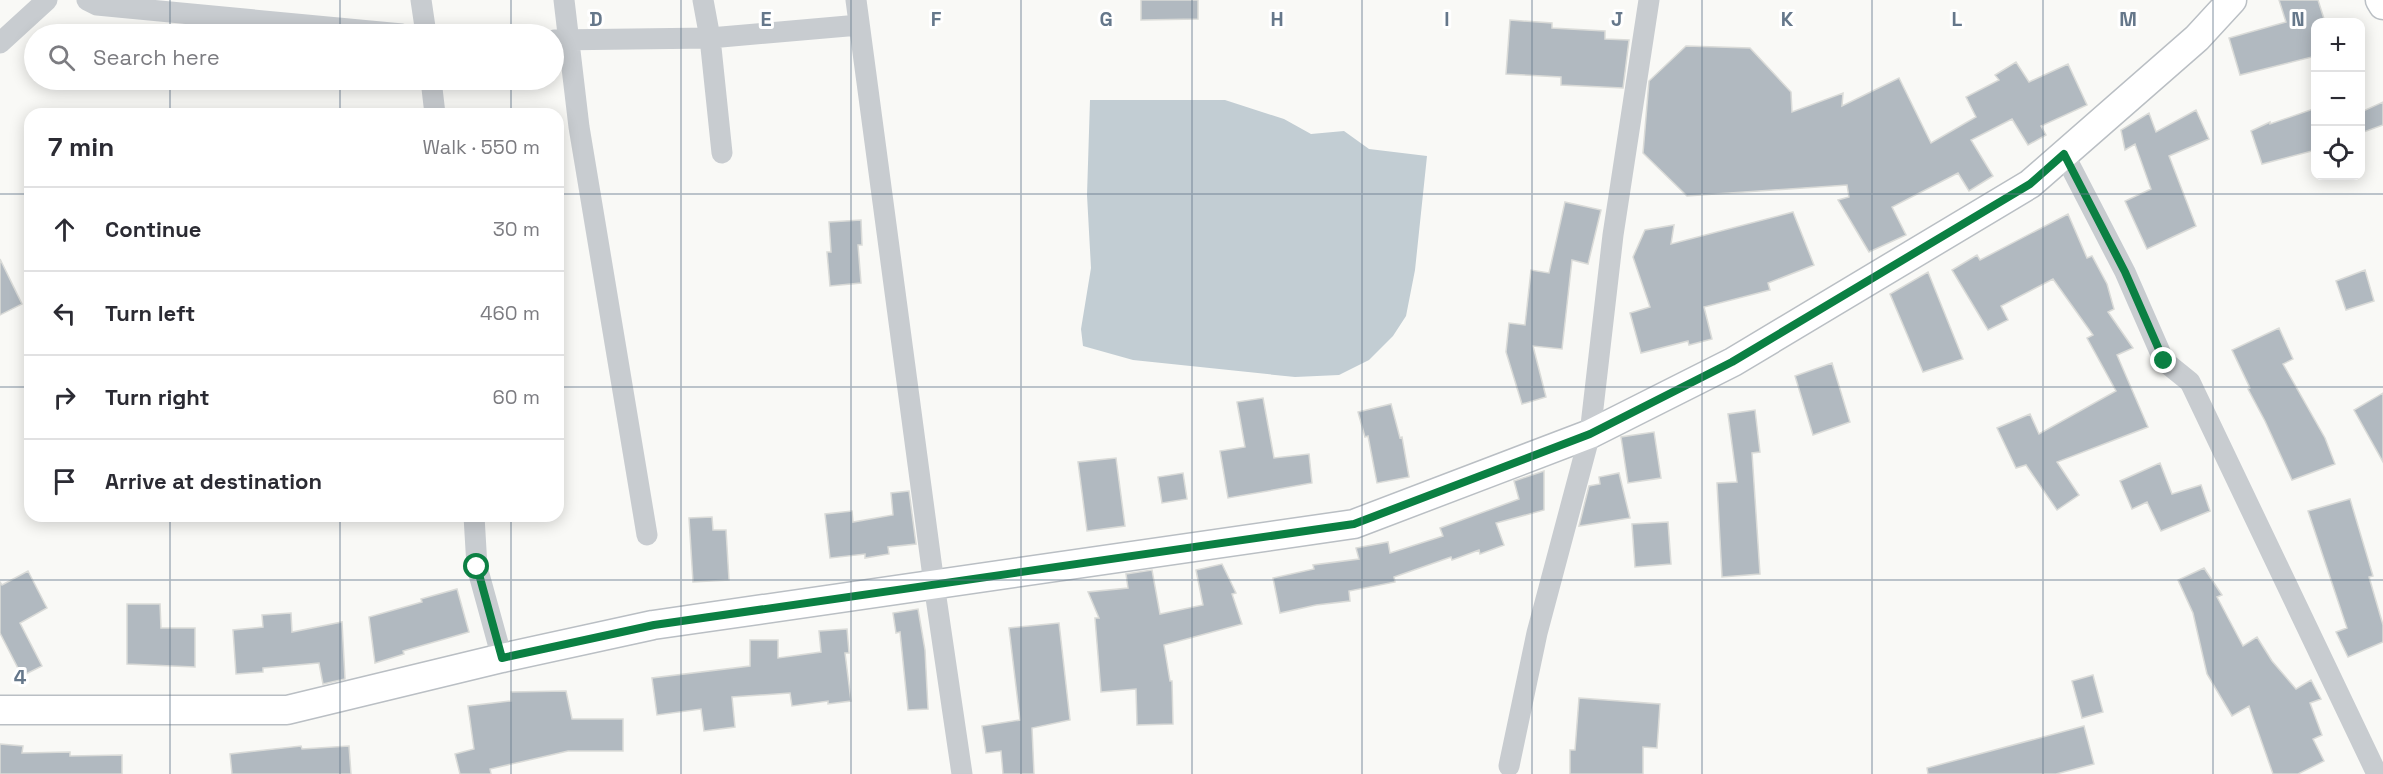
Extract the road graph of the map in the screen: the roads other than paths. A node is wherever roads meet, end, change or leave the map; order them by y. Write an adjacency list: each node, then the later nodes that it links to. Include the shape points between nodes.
1 (47, 0): 17 (street)
2 (87, 0): 11 (street, via 97,6)
3 (421, 0): 12 (street)
4 (564, 0): 13 (street)
5 (703, 0): 15 (street)
6 (856, 0): 14 (street)
7 (1649, 0): 23 (street, via 1613,235)
8 (2232, 0): 22 (main road, via 2197,38)
9 (2380, 0): 10 (main road)
10 (2383, 5)
11 (293, 24)
12 (425, 24)
13 (563, 24)
14 (859, 25): 15 (street); 26 (street)
15 (710, 38): 16 (street); 21 (street)
16 (564, 40)
17 (0, 43)
18 (564, 50): 25 (street)
19 (432, 90): 20 (street)
20 (434, 108)
21 (722, 153)
22 (2064, 154): 23 (main road, via 2030,184 1732,362); 31 (street, via 2125,272 2164,361 2190,382)
23 (1590, 434): 26 (main road, via 1354,524); 29 (street, via 1538,633)
24 (474, 522): 27 (street, via 477,567)
25 (647, 535)
26 (934, 584): 27 (main road, via 654,625); 30 (street)
27 (502, 658): 28 (main road, via 287,710)
28 (0, 710)
29 (1509, 766)
30 (962, 774)
31 (2377, 774)

